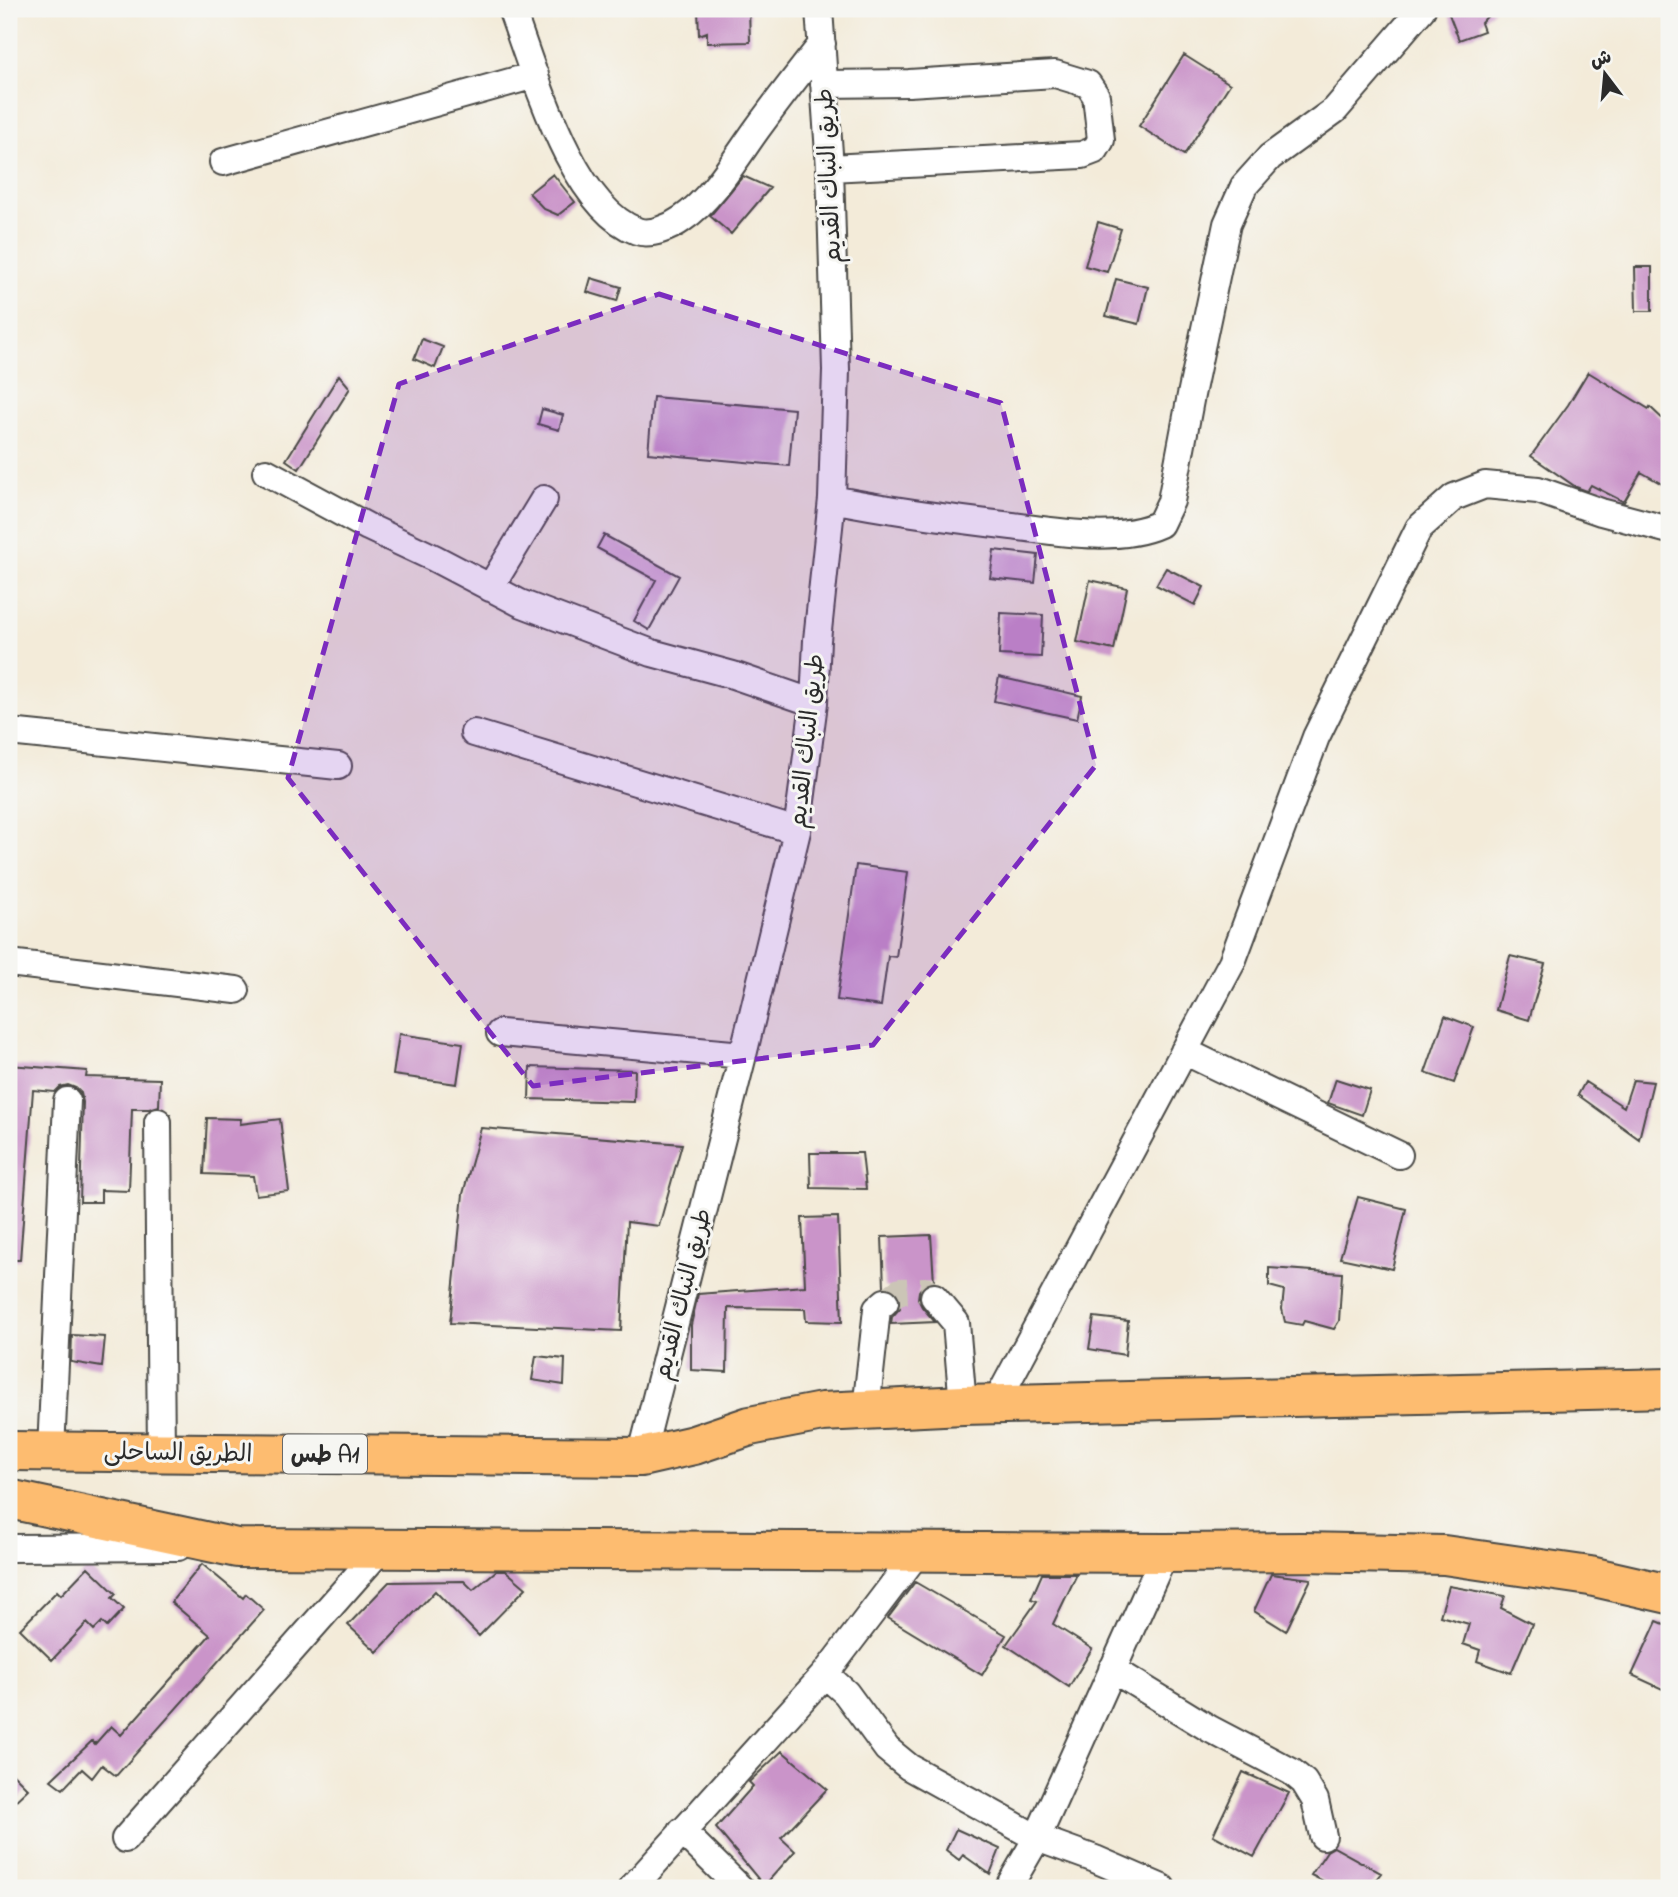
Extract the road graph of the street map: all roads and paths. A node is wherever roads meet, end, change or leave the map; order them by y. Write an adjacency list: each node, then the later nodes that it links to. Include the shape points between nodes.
1 (511, 9): 5 (street)
2 (819, 9): 4 (street, طريق النباك القديم)
3 (1422, 9): 11 (street, via 1335,110 1270,157 1244,186 1227,224 1171,501 1160,524 1129,534 1067,533)
4 (822, 44): 5 (street, via 729,170 684,218 664,230 639,232 619,221 596,198 572,164); 6 (street, طريق النباك القديم)
5 (535, 75): 7 (street)
6 (824, 84): 8 (street, طريق النباك القديم); 8 (street, via 1055,74 1088,84 1096,96 1101,140 1095,150 1082,155)
7 (223, 162)
8 (830, 168): 11 (street, طريق النباك القديم, via 836,370)
9 (266, 472): 13 (street)
10 (544, 499): 13 (street)
11 (832, 499): 14 (street, طريق النباك القديم)
12 (1669, 530): 22 (street, via 1538,490 1485,485 1454,496 1419,528 1315,737 1232,962)
13 (491, 588): 14 (street, via 652,653)
14 (814, 703): 18 (street, طريق النباك القديم)
15 (9, 732): 17 (street)
16 (474, 733): 18 (street)
17 (338, 766)
18 (797, 831): 23 (street, طريق النباك القديم)
19 (9, 963): 20 (street)
20 (236, 990)
21 (500, 1033): 23 (street)
22 (1184, 1051): 26 (street); 30 (street)
23 (743, 1055): 35 (street, طريق النباك القديم)
24 (67, 1101): 33 (street)
25 (158, 1122): 34 (street)
26 (1399, 1155)
27 (934, 1297): 30 (street, via 956,1323)
28 (885, 1302): 31 (street, via 877,1309)
29 (1669, 1388): 30 (highway, الطريق الساحلى)
30 (979, 1405): 31 (highway, الطريق الساحلى)
31 (866, 1410): 35 (highway, الطريق الساحلى, via 782,1419)
32 (9, 1451): 33 (highway, الطريق الساحلى / طس A1)
33 (51, 1451): 34 (highway, الطريق الساحلى / طس A1)
34 (161, 1452): 35 (highway, الطريق الساحلى / طس A1)
35 (641, 1457)
36 (9, 1499): 38 (highway)
37 (9, 1548): 38 (street)
38 (237, 1548): 39 (highway)
39 (382, 1548): 40 (highway); 48 (street)
40 (918, 1552): 41 (highway); 44 (street)
41 (1165, 1553): 42 (highway, via 1444,1555 1590,1576); 43 (street)
42 (1669, 1594)
43 (1112, 1669): 46 (street, via 1292,1772 1315,1800); 47 (street)
44 (825, 1674): 45 (street); 47 (street, via 846,1693 887,1749 909,1767)
45 (682, 1830): 49 (street); 50 (street)
46 (1323, 1836)
47 (1037, 1838): 51 (street); 52 (street)
48 (125, 1839)
49 (632, 1888)
50 (740, 1888)
51 (1008, 1888)
52 (1162, 1888)

